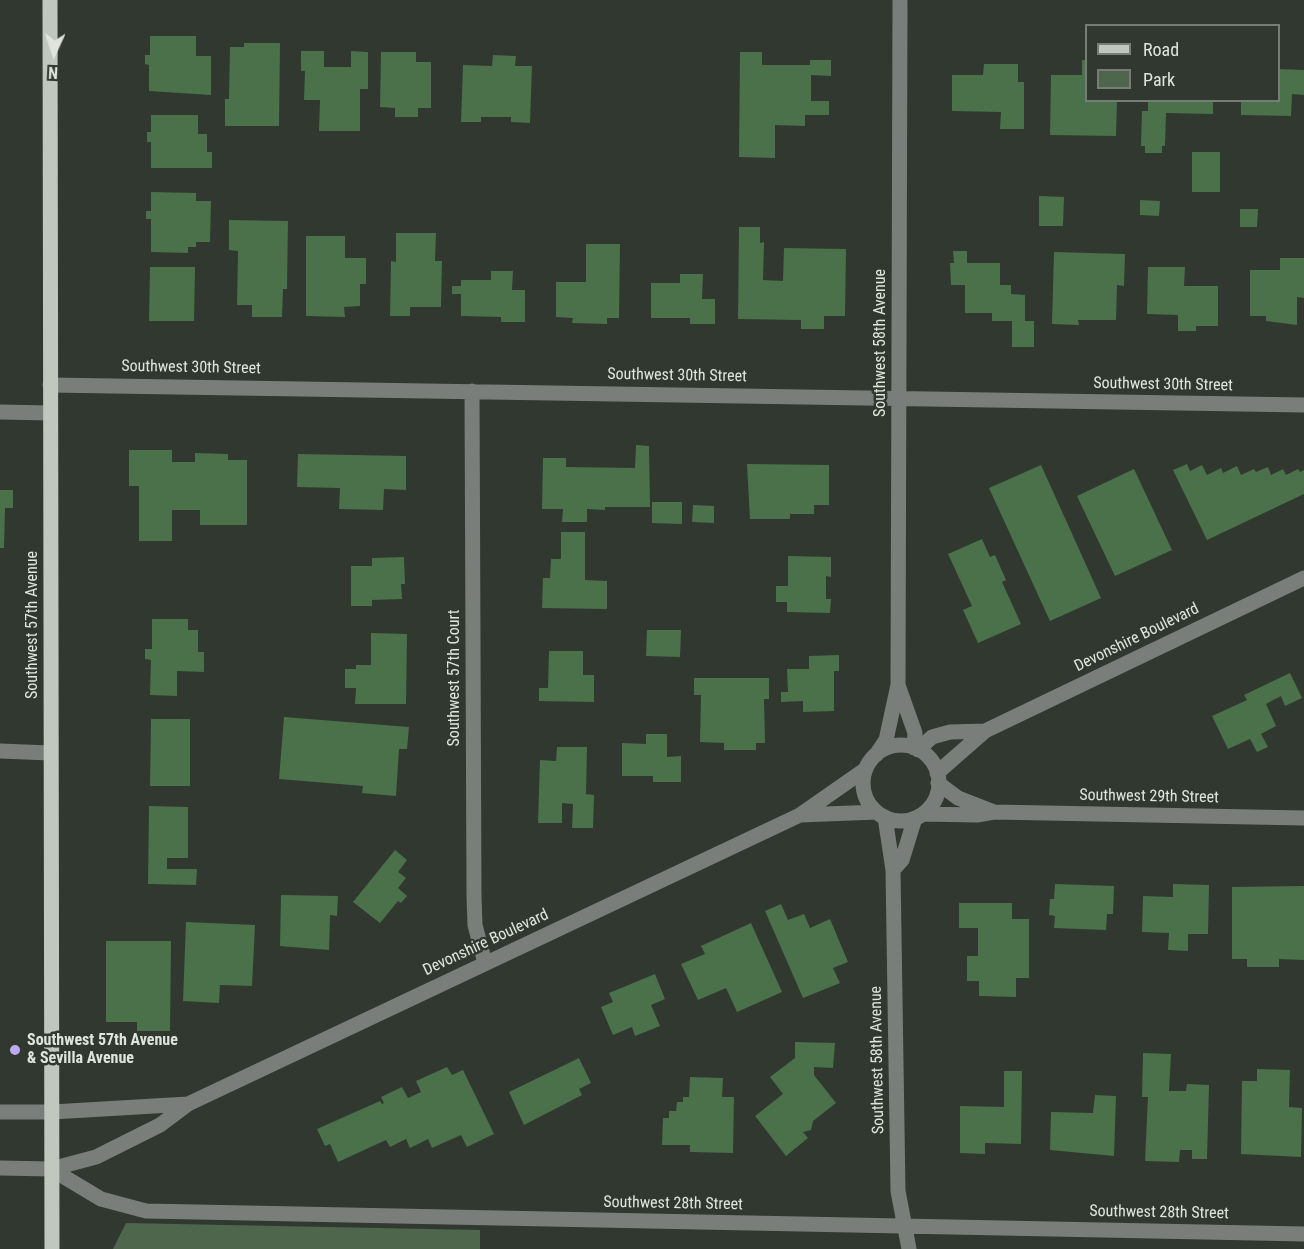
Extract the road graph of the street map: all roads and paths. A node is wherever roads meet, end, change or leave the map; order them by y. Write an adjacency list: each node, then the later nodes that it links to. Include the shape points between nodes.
1 (51, 0): 3 (main road, Southwest 57th Avenue)
2 (900, 0): 5 (street, Southwest 58th Avenue)
3 (50, 385): 4 (street, Southwest 30th Street); 8 (main road, Southwest 57th Avenue)
4 (472, 391): 5 (street, Southwest 30th Street); 24 (street, Southwest 57th Court, via 474,903)
5 (900, 398): 6 (street, Southwest 30th Street); 10 (street, Southwest 58th Avenue)
6 (1304, 405)
7 (0, 412): 8 (street)
8 (50, 413): 14 (main road, Southwest 57th Avenue)
9 (1304, 578): 11 (street, Devonshire Boulevard)
10 (898, 685): 12 (street, Southwest 58th Avenue, via 915,733); 15 (street, Southwest 58th Avenue, via 889,729)
11 (985, 731): 12 (street, Devonshire Boulevard, via 950,732 932,737); 17 (street, Devonshire Boulevard)
12 (916, 749): 15 (street, via 893,747); 17 (street, via 930,759)
13 (0, 751): 14 (street)
14 (50, 753): 27 (main road, Southwest 57th Avenue)
15 (876, 755): 16 (street)
16 (866, 769): 19 (street, Devonshire Boulevard); 20 (street, via 864,793 868,804)
17 (938, 778): 18 (street, Southwest 29th Street, via 958,798); 21 (street, via 935,800)
18 (994, 812): 21 (street, Southwest 29th Street); 22 (street, Southwest 29th Street)
19 (800, 815): 20 (street, Devonshire Boulevard); 24 (street, Devonshire Boulevard)
20 (881, 815): 21 (street, via 895,821); 23 (street, Southwest 58th Avenue)
21 (919, 816): 23 (street, Southwest 58th Avenue, via 902,860)
22 (1304, 818)
23 (893, 870): 30 (street, Southwest 58th Avenue, via 898,1191)
24 (485, 963): 25 (street, Devonshire Boulevard)
25 (188, 1104): 27 (street, Devonshire Boulevard); 29 (street, Devonshire Boulevard, via 159,1125 96,1157)
26 (0, 1112): 27 (street, Devonshire Boulevard)
27 (51, 1112): 29 (main road, Southwest 57th Avenue)
28 (0, 1168): 29 (street, Devonshire Boulevard)
29 (51, 1168): 30 (street, Southwest 28th Street, via 101,1199 146,1212); 32 (main road, Southwest 57th Avenue)
30 (905, 1226): 31 (street, Southwest 28th Street); 33 (street, Southwest 58th Avenue)
31 (1304, 1234)
32 (52, 1249)
33 (909, 1249)

